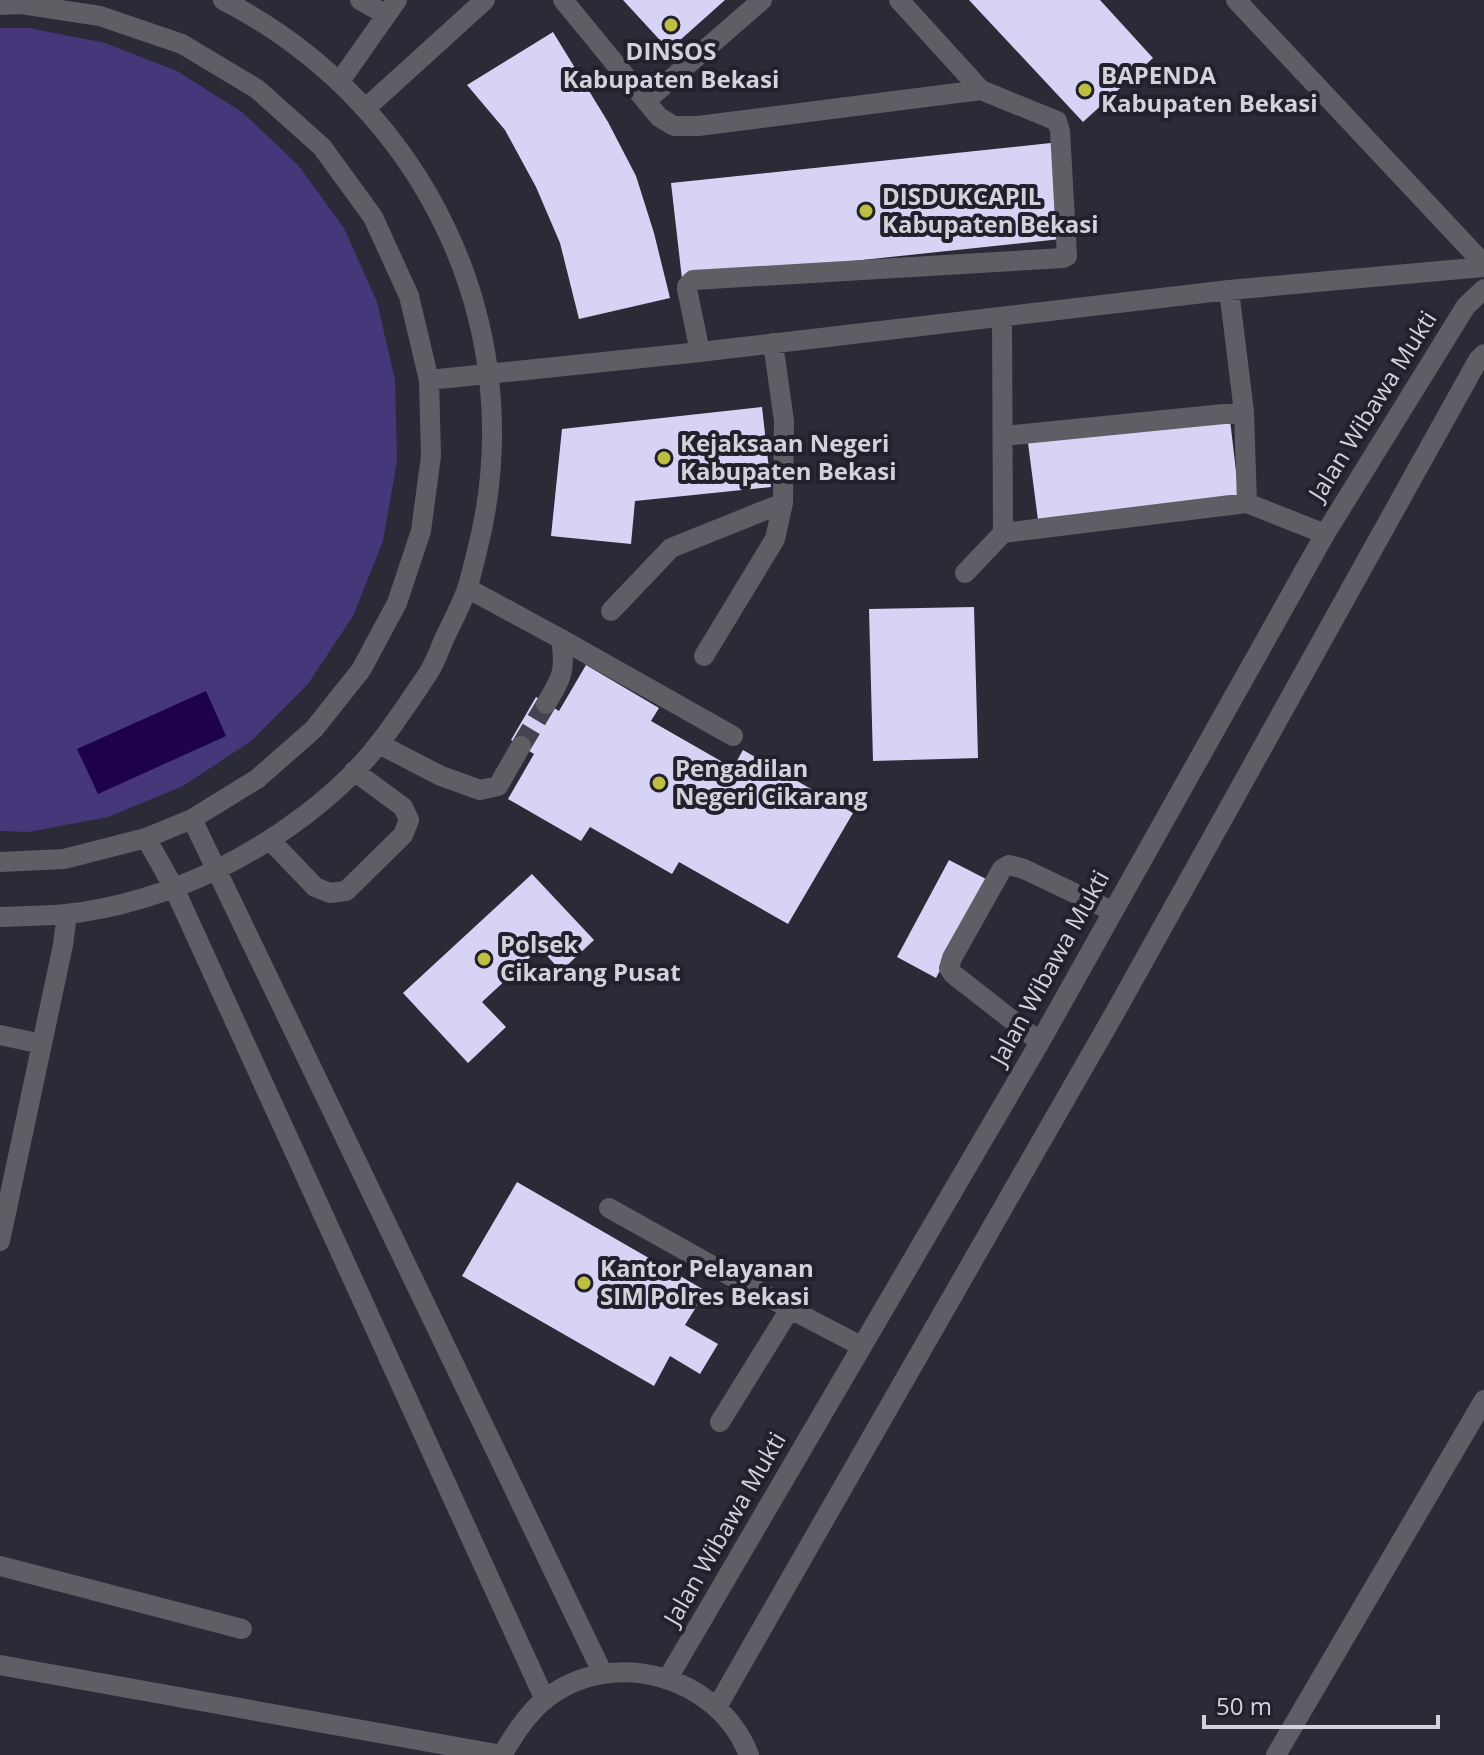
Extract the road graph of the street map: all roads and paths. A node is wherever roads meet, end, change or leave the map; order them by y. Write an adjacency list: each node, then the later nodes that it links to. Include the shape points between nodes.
1 (223, 0): 11 (lane, via 286,37)
2 (360, 0): 9 (lane)
3 (485, 0): 14 (lane)
4 (563, 0): 13 (lane)
5 (762, 0): 13 (lane)
6 (899, 0): 12 (lane)
7 (1236, 0): 15 (lane)
8 (0, 5): 10 (lane)
9 (391, 7): 11 (lane)
10 (101, 8): 23 (lane, via 182,44 257,89 322,147 373,217 409,296)
11 (340, 81): 14 (lane)
12 (981, 90): 13 (lane, via 698,126 674,126); 20 (lane, via 1057,121 1066,257 693,280 687,289)
13 (646, 101)
14 (366, 108): 22 (lane, via 412,167 448,232 474,302)
15 (1484, 266): 17 (lane)
16 (1484, 289): 29 (lane, Jalan Wibawa Mukti, via 1466,306)
17 (1229, 290): 18 (lane); 24 (lane)
18 (1002, 317): 19 (lane); 25 (lane)
19 (773, 343): 20 (lane); 26 (lane, via 784,421)
20 (700, 352): 22 (lane)
21 (1484, 354): 64 (lane)
22 (489, 375): 23 (lane); 31 (lane, via 493,447 485,518)
23 (429, 380): 40 (lane, via 431,456 421,531 397,603 361,670 314,729 257,779)
24 (1244, 412): 25 (lane); 27 (lane)
25 (1003, 436): 28 (lane)
26 (783, 503): 32 (lane, via 671,548); 34 (lane, via 775,539)
27 (1247, 503): 28 (lane); 29 (lane)
28 (1003, 533): 30 (lane)
29 (1325, 534): 46 (lane, Jalan Wibawa Mukti)
30 (965, 573)
31 (467, 588): 33 (lane); 37 (lane, via 430,670)
32 (611, 611)
33 (561, 639): 35 (lane, via 565,661); 36 (lane)
34 (704, 656)
35 (546, 704)
36 (733, 736)
37 (379, 744): 38 (lane, via 480,790 498,786); 39 (lane)
38 (521, 746)
39 (354, 771): 42 (lane); 42 (lane, via 403,807 409,820 403,835 346,891 330,893 315,887)
40 (192, 819): 41 (lane); 44 (lane)
41 (146, 838): 43 (lane, via 64,859); 45 (lane)
42 (270, 840): 44 (lane)
43 (0, 862)
44 (216, 870): 45 (lane); 61 (lane)
45 (174, 888): 47 (lane); 63 (lane)
46 (1112, 911): 50 (lane, Jalan Wibawa Mukti); 50 (lane, via 1009,865 952,958 953,974)
47 (67, 914): 48 (lane); 51 (lane)
48 (0, 917)
49 (0, 1035): 51 (lane)
50 (1040, 1042): 55 (lane, Jalan Wibawa Mukti)
51 (42, 1044): 53 (lane)
52 (609, 1208): 54 (lane)
53 (0, 1241)
54 (790, 1309): 55 (lane); 57 (lane)
55 (861, 1346): 62 (lane, Jalan Wibawa Mukti)
56 (1484, 1400): 67 (lane)
57 (720, 1422)
58 (0, 1566): 59 (lane)
59 (242, 1629)
60 (0, 1665): 65 (lane)
61 (603, 1674): 62 (lane); 63 (lane, via 572,1683)
62 (668, 1678): 64 (lane)
63 (545, 1700): 65 (lane, via 520,1725)
64 (717, 1707): 66 (lane, via 743,1738)
65 (502, 1755)
66 (749, 1755)
67 (1276, 1755)

